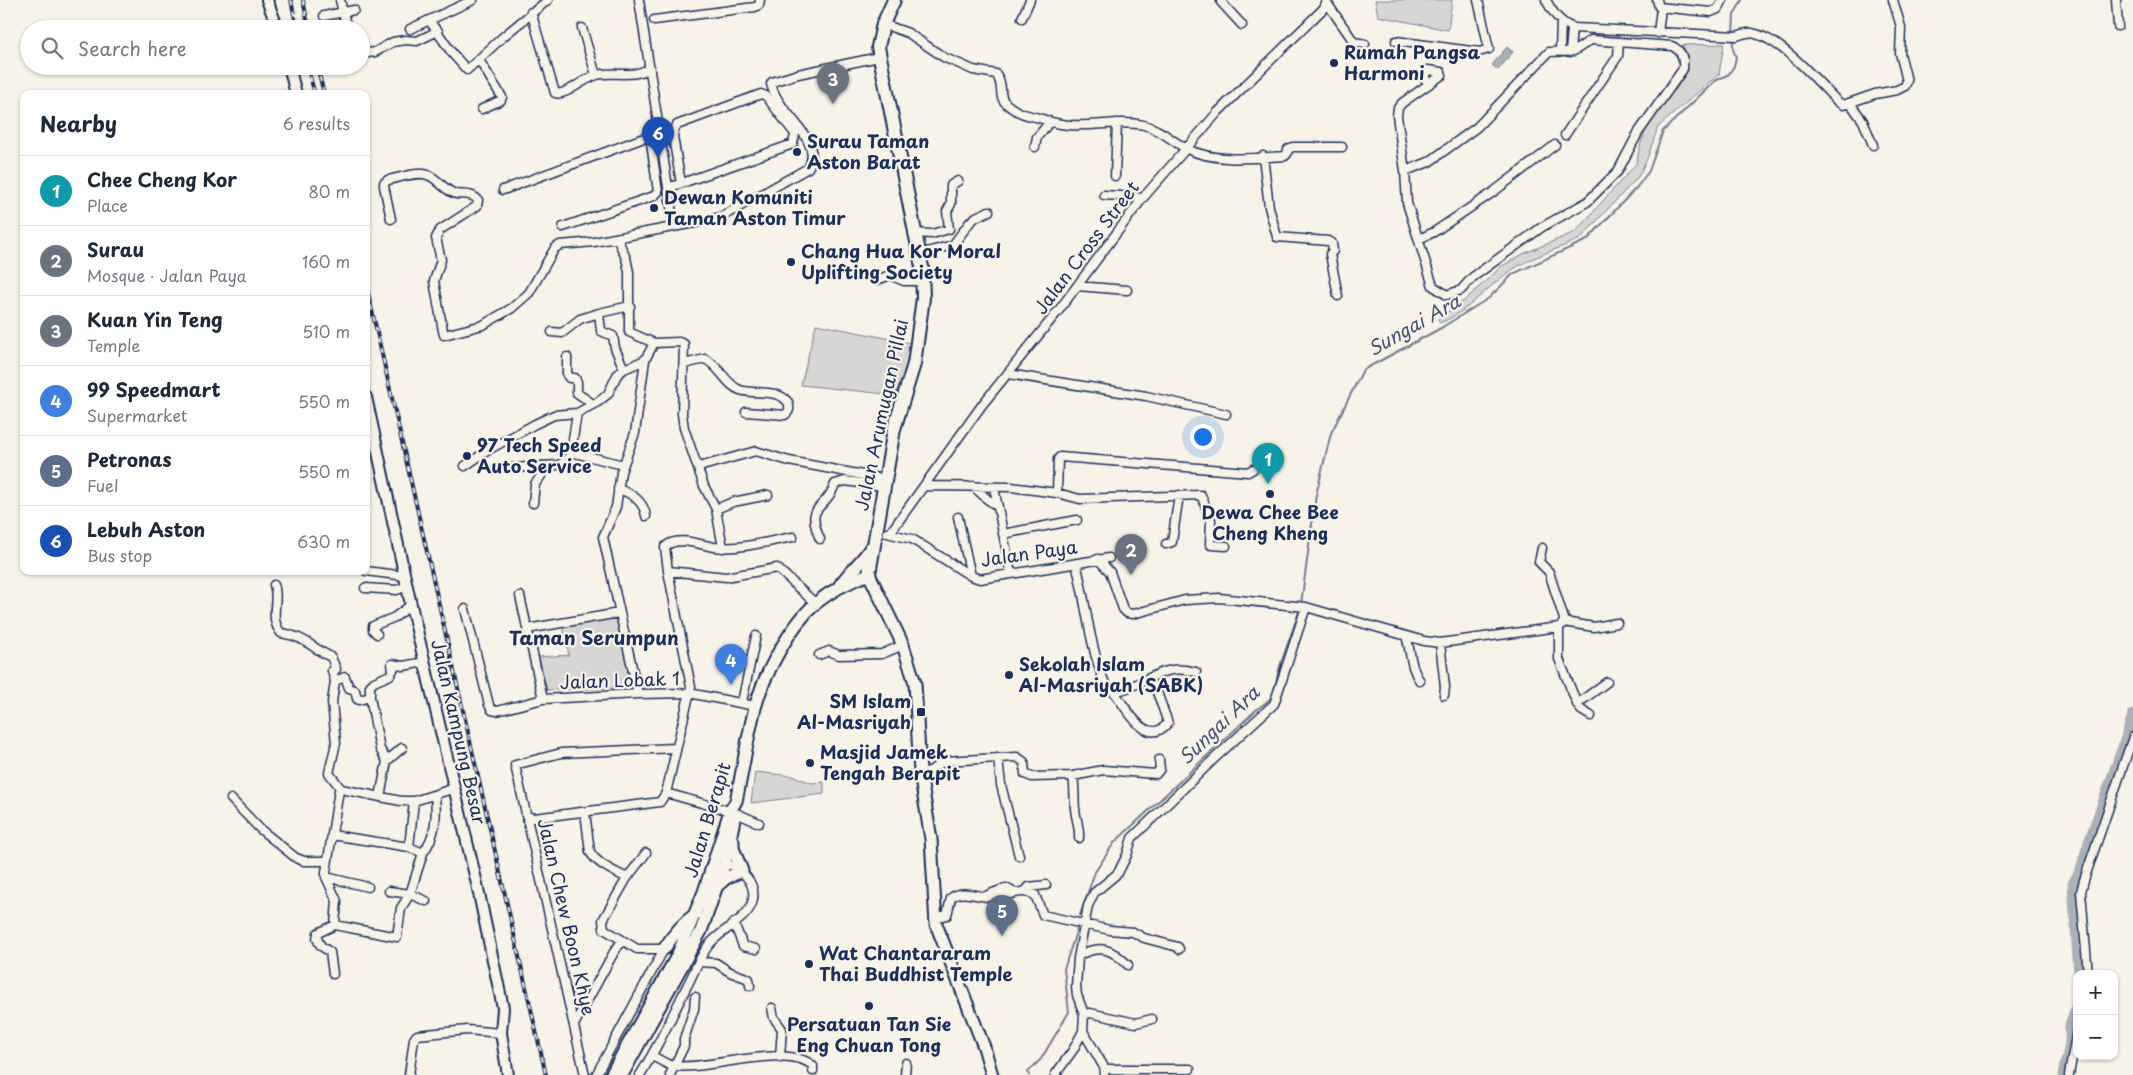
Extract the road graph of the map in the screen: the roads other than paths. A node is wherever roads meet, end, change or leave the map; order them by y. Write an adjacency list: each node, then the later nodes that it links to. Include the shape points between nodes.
1 (267, 0): 23 (street)
2 (340, 0): 19 (street)
3 (473, 0): 25 (street)
4 (548, 0): 20 (street)
5 (639, 0): 44 (street)
6 (894, 0): 28 (main road, Jalan Arumugan Pillai)
7 (1030, 0): 22 (street)
8 (1222, 0): 29 (street)
9 (1478, 0): 36 (street, via 1489,49 1479,52)
10 (1546, 0): 27 (street)
11 (1657, 0): 17 (street, via 1657,6)
12 (1723, 0): 17 (street, via 1714,12)
13 (1893, 0): 49 (street, via 1900,27 1905,86)
14 (2116, 0): 30 (street)
15 (760, 2): 26 (street)
16 (1327, 2): 38 (street, via 1354,42); 60 (street, Jalan Cross Street)
17 (1661, 8): 35 (street)
18 (354, 10): 19 (street)
19 (343, 12): 21 (street); 24 (street)
20 (531, 12): 43 (street); 46 (street, via 555,93 565,94 581,81)
21 (324, 16)
22 (1022, 18)
23 (275, 20)
24 (345, 20)
25 (429, 20): 33 (street); 34 (street)
26 (654, 20)
27 (1561, 21): 32 (street); 39 (street)
28 (883, 24): 42 (main road, Jalan Arumugan Pillai, via 879,35); 51 (street, via 908,33 962,66 996,74 1003,101 1019,112)
29 (1242, 25)
30 (2118, 26)
31 (582, 28): 46 (street)
32 (1572, 28): 35 (street); 40 (street)
33 (410, 29)
34 (438, 31): 41 (street, via 417,42 393,42); 43 (street, via 467,70)
35 (1658, 33): 49 (street, via 1737,36 1750,32 1794,57 1838,102 1843,105)
36 (1396, 42)
37 (1619, 42): 40 (street, via 1591,40); 54 (street, via 1618,56); 76 (street, via 1672,46 1679,50 1684,60 1683,69 1638,133 1618,171 1587,202 1542,227 1472,277 1460,290 1447,295 1433,286)
38 (1365, 44)
39 (1560, 51): 40 (street); 62 (street, via 1549,52 1496,109 1458,142 1422,165)
40 (1570, 52)
41 (370, 53)
42 (879, 57): 72 (street, via 772,82 780,104 805,138 812,158 808,168 723,216); 74 (main road, Jalan Arumugan Pillai)
43 (479, 60): 50 (street, via 502,97)
44 (650, 67): 46 (street, via 638,72); 53 (street)
45 (291, 75): 48 (street)
46 (596, 75)
47 (1428, 84): 62 (street, via 1398,108)
48 (295, 90)
49 (1850, 103): 57 (street, via 1863,121)
50 (482, 109)
51 (1050, 122): 52 (street, via 1076,125); 58 (street, via 1037,138)
52 (1117, 123): 60 (street, via 1145,125); 63 (street)
53 (660, 132): 55 (street); 66 (street)
54 (1565, 135)
55 (650, 136): 67 (street); 73 (street, via 658,192)
56 (1555, 145): 76 (street, via 1485,198)
57 (1873, 145)
58 (1035, 147)
59 (1342, 147): 61 (street, via 1293,147 1285,156)
60 (1185, 148): 61 (street, via 1213,157); 69 (street, Jalan Cross Street)
61 (1263, 156): 82 (street, via 1269,207 1277,237 1332,243 1330,254)
62 (1405, 171): 76 (street, via 1408,203)
63 (1115, 176)
64 (958, 182): 74 (street, via 951,185 951,204 947,212 949,229 932,234)
65 (681, 183): 65 (street, via 673,137 677,125 760,94 766,96 795,134 793,144); 66 (street)
66 (668, 188): 72 (street)
67 (503, 190)
68 (1104, 195): 69 (street)
69 (1142, 199): 80 (street, Jalan Cross Street)
70 (989, 211): 77 (street, via 970,222 953,245)
71 (391, 219): 75 (street, via 384,186 388,180 428,175 446,190 478,200 477,206 440,230 436,238 441,260 434,281 444,335 483,325 512,308 529,293 555,248 560,245)
72 (674, 226): 75 (street)
73 (563, 227)
74 (914, 233): 77 (main road, Jalan Arumugan Pillai)
75 (617, 238): 83 (street, via 629,272)
76 (1419, 239)
77 (919, 254): 79 (main road, Jalan Arumugan Pillai)
78 (877, 280): 79 (street, via 890,275 904,281)
79 (923, 281): 104 (main road, Jalan Arumugan Pillai, via 922,314 914,364 894,429)
80 (1077, 286): 81 (street); 91 (street, Jalan Cross Street)
81 (1127, 290)
82 (1338, 296)
83 (630, 306): 84 (street); 86 (street, via 629,332)
84 (599, 314): 85 (street, via 580,319 562,333); 90 (street, via 601,331 613,336)
85 (552, 332)
86 (654, 343): 88 (street); 89 (street, via 682,342)
87 (567, 357): 92 (street, via 567,375 575,378 578,393)
88 (645, 360): 90 (street); 98 (street, via 635,433)
89 (684, 364): 93 (street, via 708,360 739,390 779,395 790,407 785,415); 101 (street, via 682,414)
90 (624, 369): 92 (street, via 617,375 608,394)
91 (1008, 374): 95 (street, via 1140,395); 105 (street, Jalan Cross Street)
92 (593, 404): 94 (street)
93 (746, 412)
94 (577, 413): 97 (street); 99 (street, via 554,415)
95 (1226, 414)
96 (370, 433): 135 (street, Jalan Kampung Besar)
97 (571, 452): 98 (street); 100 (street, via 563,464)
98 (623, 465): 108 (street)
99 (464, 466)
100 (542, 466): 102 (street); 112 (street)
101 (698, 467): 104 (street, via 756,451); 114 (street)
102 (513, 468)
103 (1253, 469): 109 (street, via 1248,472 1060,457)
104 (883, 482): 121 (main road, Jalan Arumugan Pillai); 122 (street, via 845,481 836,484 814,516)
105 (924, 486): 106 (street); 118 (street, Jalan Cross Street)
106 (973, 486): 107 (street); 113 (street)
107 (994, 487): 109 (street); 113 (street)
108 (618, 489): 115 (street, via 633,494); 144 (street, via 616,507 603,537)
109 (1057, 493): 111 (street, via 1087,499)
110 (768, 495): 114 (street)
111 (1179, 495): 123 (street, via 1172,542); 124 (street, via 1201,495 1211,520 1210,544)
112 (533, 502)
113 (998, 506): 119 (street)
114 (716, 509): 125 (street)
115 (646, 516)
116 (958, 517): 134 (street)
117 (1077, 520): 119 (street)
118 (890, 533): 121 (street, Jalan Paya); 134 (street, Jalan Paya, via 912,539)
119 (1003, 534): 133 (street)
120 (793, 536): 125 (street)
121 (874, 538): 132 (main road, Jalan Arumugan Pillai); 137 (main road, via 867,555)
122 (820, 539)
123 (1166, 544)
124 (1226, 546)
125 (723, 548): 131 (street, via 679,542 668,544 664,550)
126 (1542, 548): 146 (street, via 1538,562 1549,572)
127 (1109, 558): 128 (street, Jalan Paya)
128 (1098, 559): 129 (street, Jalan Paya); 142 (street, via 1110,572 1127,613 1185,600 1219,598)
129 (1076, 563): 133 (street, Jalan Paya); 160 (street, via 1102,674)
130 (370, 572): 135 (street)
131 (668, 572): 140 (street, via 726,577 777,568); 161 (street, via 690,682)
132 (870, 574): 137 (main road, Jalan Berapit); 152 (main road)
133 (1011, 574): 134 (street, Jalan Paya, via 980,579)
134 (970, 576)
135 (406, 581): 138 (street, via 397,590); 141 (street, Jalan Kampung Besar)
136 (274, 585): 156 (street, via 277,592 273,608 277,628 281,633 307,641 331,657 336,670)
137 (840, 586): 140 (main road, Jalan Berapit)
138 (365, 588)
139 (520, 596): 147 (street)
140 (816, 604): 168 (main road, Jalan Berapit, via 784,643)
141 (411, 605): 148 (street, via 395,617 373,626); 154 (street, Jalan Kampung Besar)
142 (1305, 607): 150 (street); 212 (street, via 1274,704 1132,838 1118,873 1094,893)
143 (465, 609): 165 (street, Jalan Lobak 1, via 492,710)
144 (620, 613): 147 (street); 162 (street)
145 (1618, 623): 146 (street, via 1594,627)
146 (1561, 624): 151 (street); 167 (street, via 1559,660)
147 (527, 629): 165 (street)
148 (377, 634)
149 (756, 636): 166 (street)
150 (1406, 636): 151 (street); 158 (street, via 1414,673)
151 (1440, 643): 163 (street)
152 (903, 645): 153 (street, via 882,654 839,655 829,652); 176 (main road, via 915,683)
153 (819, 655)
154 (425, 662): 164 (street, via 403,666 392,664 390,675 372,683); 178 (street, Jalan Kampung Besar)
155 (1196, 672): 157 (street, via 1171,668)
156 (333, 675): 164 (street, via 345,677 349,688 355,690 356,699); 179 (street, via 336,743 329,773)
157 (1147, 679): 160 (street, via 1131,688); 160 (street, via 1156,689 1168,723 1151,732 1135,721)
158 (1420, 681)
159 (1608, 682): 167 (street)
160 (1114, 692)
161 (689, 693): 162 (street, Jalan Lobak 1); 166 (street, Jalan Lobak 1); 172 (street)
162 (638, 694): 165 (street, Jalan Lobak 1)
163 (1444, 695)
164 (370, 697): 175 (street, via 380,749)
165 (543, 699)
166 (742, 702): 168 (street, Jalan Lobak 1)
167 (1577, 704): 169 (street)
168 (755, 706): 185 (main road, Jalan Berapit)
169 (1591, 716)
170 (2133, 737): 222 (street, via 2081,892)
171 (402, 748): 175 (street)
172 (676, 748): 180 (street); 187 (street, Jalan Chew Boon Khye, via 561,753 518,763 514,767)
173 (998, 758): 176 (street, via 944,761 930,771); 177 (street, via 1021,758 1027,777); 195 (street, via 1001,785)
174 (1159, 760): 177 (street, via 1160,769 1156,774 1103,770)
175 (387, 761): 182 (street)
176 (920, 773): 210 (main road, via 931,839)
177 (1073, 776): 191 (street)
178 (455, 788): 181 (street); 231 (street, Jalan Kampung Besar, via 502,1008)
179 (341, 789): 182 (street); 190 (street, via 338,790)
180 (666, 793): 185 (street); 186 (street, via 660,802)
181 (435, 795): 184 (street); 194 (street, via 435,829)
182 (380, 797): 184 (street)
183 (231, 799): 196 (street, via 296,858)
184 (414, 801): 192 (street)
185 (734, 808): 188 (street); 189 (main road); 199 (main road, Jalan Berapit)
186 (585, 812): 187 (street); 201 (street, via 592,856)
187 (527, 816): 229 (street, Jalan Chew Boon Khye)
188 (758, 823)
189 (732, 832): 197 (main road); 198 (main road, via 733,848)
190 (332, 835): 192 (street); 196 (street)
191 (1079, 838)
192 (409, 847): 194 (street)
193 (646, 853): 201 (street)
194 (423, 854): 207 (street)
195 (1019, 856)
196 (327, 861): 200 (street)
197 (725, 863): 198 (street); 199 (main road); 202 (main road)
198 (742, 871): 202 (main road); 211 (street, via 751,885 753,900 750,909)
199 (711, 873): 209 (main road, Jalan Berapit)
200 (326, 877): 204 (street); 213 (street, via 336,896)
201 (627, 878): 215 (street, via 603,920 604,929)
202 (718, 885): 214 (main road)
203 (1046, 885): 206 (street, via 1029,886)
204 (368, 887)
205 (389, 891): 207 (street)
206 (1025, 891): 210 (street, via 1015,893 1006,888 984,897 956,894 947,915); 212 (street, via 1034,895 1043,916)
207 (410, 894): 208 (street); 213 (street, via 401,908 397,937)
208 (426, 901)
209 (696, 914): 214 (main road, Jalan Berapit); 216 (main road, via 674,933)
210 (934, 918): 249 (main road)
211 (734, 923): 218 (street, via 743,946); 220 (street, via 715,938)
212 (1084, 924): 217 (street, via 1133,932); 219 (street)
213 (336, 925): 223 (street, via 318,933 317,939 330,952)
214 (695, 930): 244 (main road, Jalan Berapit); 245 (main road)
215 (622, 941): 216 (street, via 637,949); 229 (street)
216 (664, 949): 243 (street)
217 (1179, 949)
218 (756, 950)
219 (1079, 955): 221 (street, via 1094,949 1108,950); 227 (street, via 1076,995)
220 (699, 962): 224 (street, via 716,962 749,979); 233 (street)
221 (1128, 965)
222 (2088, 970)
223 (332, 974)
224 (750, 986)
225 (695, 997): 236 (street, via 684,1046)
226 (772, 1008): 234 (street, via 782,1029)
227 (1084, 1014): 228 (street, via 1136,1023); 230 (street)
228 (1152, 1019)
229 (575, 1023): 242 (street, Jalan Chew Boon Khye)
230 (1083, 1031): 239 (street); 250 (street)
231 (501, 1033): 240 (street, via 467,1030 417,1034); 241 (street, Jalan Kampung Besar)
232 (2073, 1052): 251 (street)
233 (652, 1056): 236 (street); 246 (street)
234 (780, 1057): 236 (street); 238 (street, via 803,1059 813,1066)
235 (906, 1063): 248 (street)
236 (674, 1066): 247 (street)
237 (1190, 1070): 239 (street)
238 (813, 1071)
239 (1104, 1072)
240 (409, 1075)
241 (508, 1075)
242 (585, 1075)
243 (596, 1075)
244 (611, 1075)
245 (622, 1075)
246 (640, 1075)
247 (670, 1075)
248 (905, 1075)
249 (992, 1075)
250 (1055, 1075)
251 (2069, 1075)

